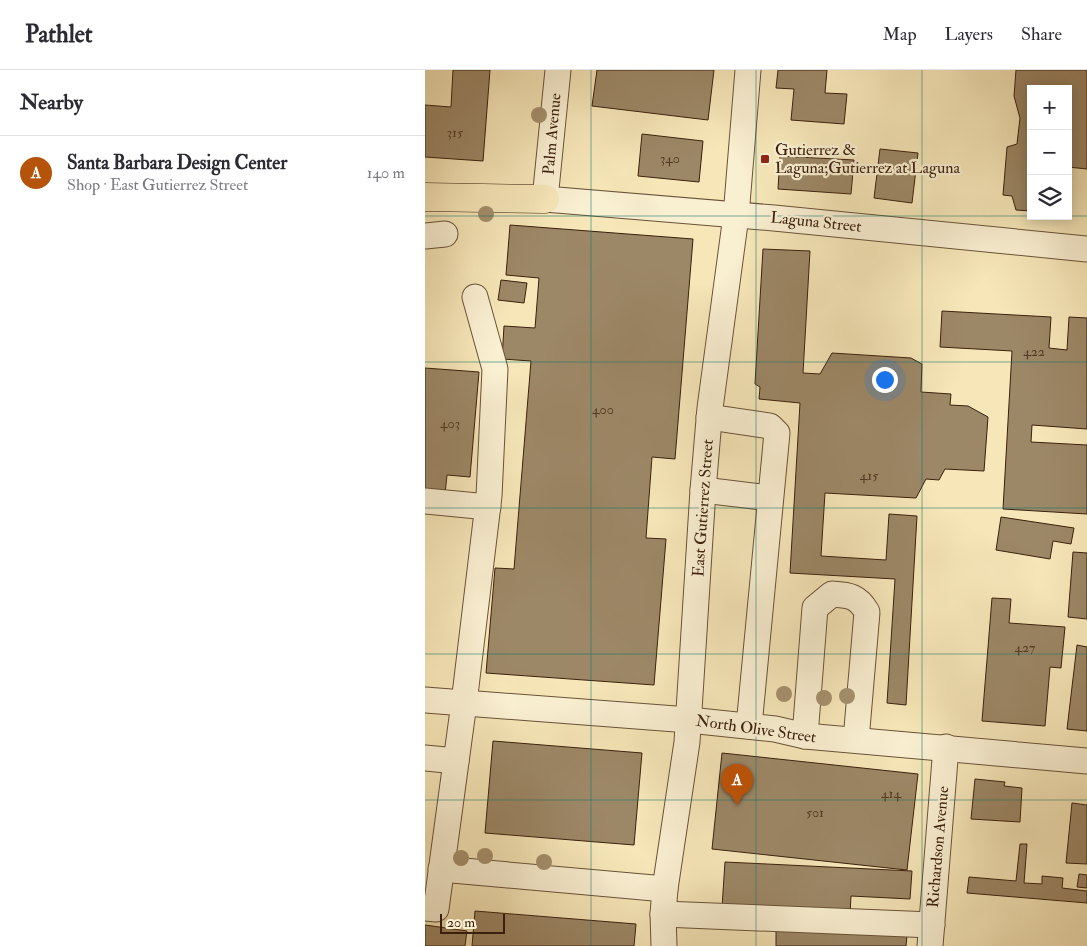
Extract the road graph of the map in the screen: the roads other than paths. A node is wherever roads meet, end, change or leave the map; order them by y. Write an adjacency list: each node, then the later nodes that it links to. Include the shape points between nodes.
1 (558, 70): 4 (street, Palm Avenue)
2 (749, 70): 5 (street, East Gutierrez Street)
3 (425, 197): 4 (highway)
4 (545, 199): 5 (street, Laguna Street)
5 (736, 216): 6 (street, Laguna Street); 8 (street, East Gutierrez Street)
6 (1087, 248)
7 (475, 297): 12 (street, via 495,369)
8 (709, 417): 9 (street, East Gutierrez Street); 10 (street, via 770,426 777,433)
9 (703, 490): 10 (street); 15 (street, East Gutierrez Street)
10 (770, 498): 16 (street)
11 (425, 501): 12 (street)
12 (488, 507): 14 (street)
13 (425, 700): 14 (street, North Olive Street)
14 (464, 703): 15 (street, North Olive Street); 21 (street)
15 (689, 720): 16 (street, North Olive Street); 24 (street, East Gutierrez Street)
16 (749, 726): 17 (street, North Olive Street)
17 (805, 736): 18 (street, North Olive Street); 18 (street, via 815,608 832,594 850,595 861,602 867,612)
18 (856, 740): 19 (street, North Olive Street)
19 (945, 747): 22 (street, North Olive Street); 27 (street, Richardson Avenue)
20 (425, 758): 21 (street)
21 (456, 761): 23 (street)
22 (1087, 761)
23 (441, 869): 24 (street); 25 (street, via 436,909)
24 (665, 889): 26 (street, East Gutierrez Street)
25 (425, 908)
26 (663, 914): 27 (street); 28 (street, East Gutierrez Street)
27 (931, 936)
28 (664, 946)

